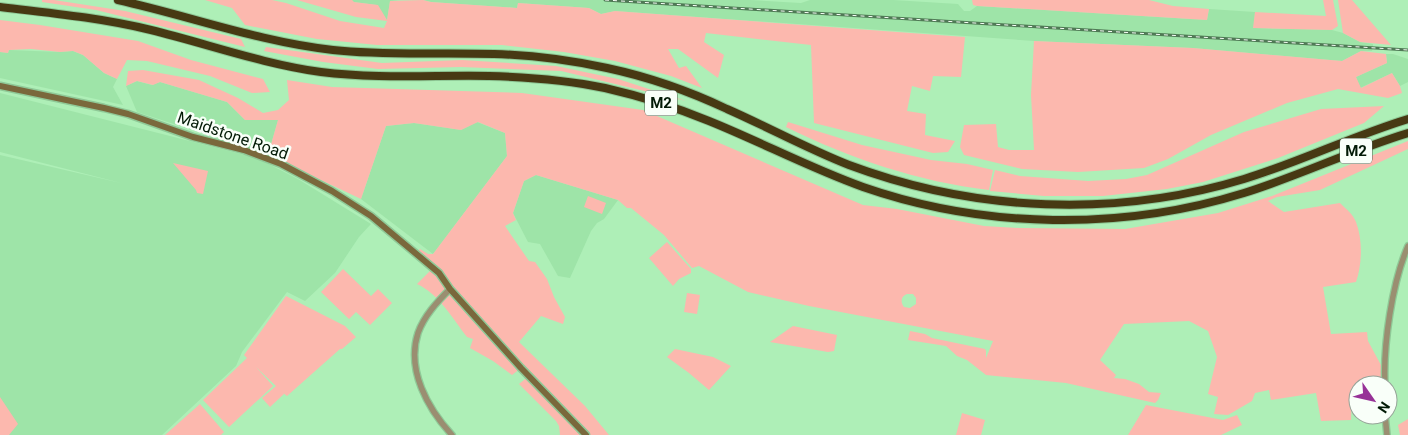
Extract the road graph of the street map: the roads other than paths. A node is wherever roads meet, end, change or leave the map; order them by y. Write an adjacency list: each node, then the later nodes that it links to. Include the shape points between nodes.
1 (118, 0): 4 (highway, M2, via 308,47 385,53 518,55 612,69 704,98 867,171 936,191 1020,203 1104,204 1204,190 1273,170)
2 (0, 7): 5 (highway, M2, via 118,23 267,62 324,72 373,76 514,77 598,87 679,109 808,166 881,193 944,208 1016,218 1101,218 1202,204 1275,183)
3 (0, 86): 7 (main road, Maidstone Road, via 128,114 281,164 372,216 439,273)
4 (1408, 119)
5 (1408, 133)
6 (1408, 246): 8 (street, via 1395,288 1384,358)
7 (450, 289): 9 (street, via 423,322 414,350 422,388 433,411); 10 (main road, Maidstone Road)
8 (1385, 375)
9 (452, 435)
10 (586, 435)

